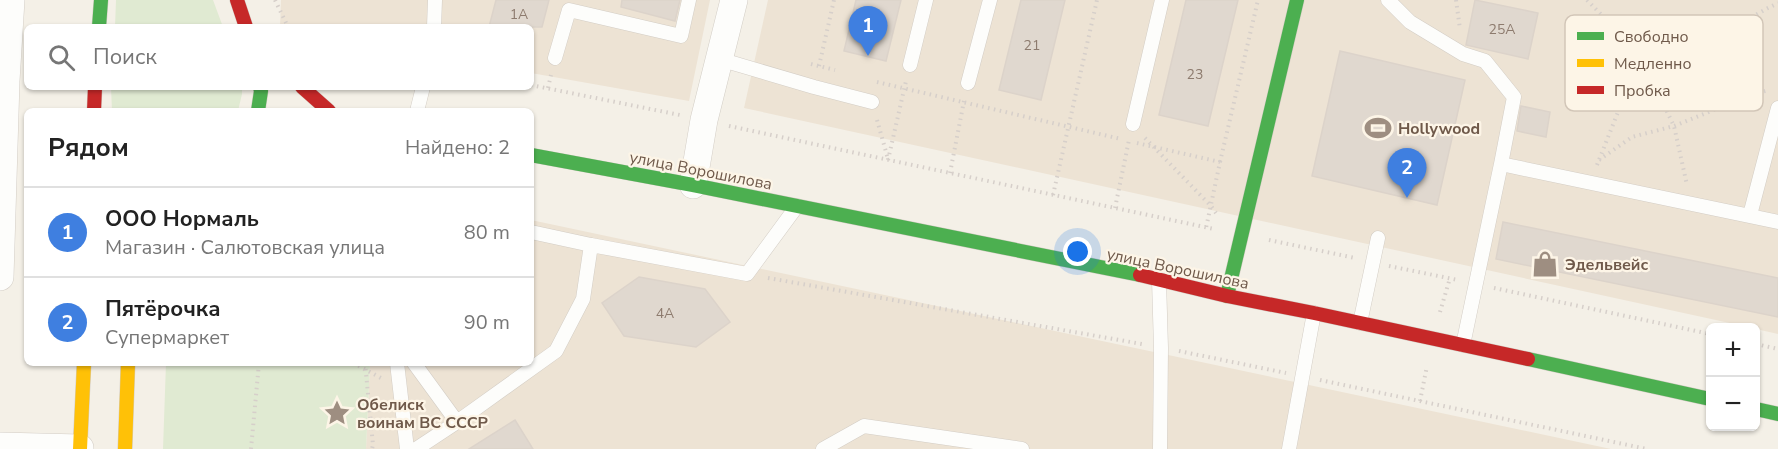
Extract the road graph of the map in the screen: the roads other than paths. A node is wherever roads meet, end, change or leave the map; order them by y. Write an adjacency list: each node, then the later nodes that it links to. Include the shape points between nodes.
1 (11, 0): 18 (street)
2 (101, 0): 12 (main road)
3 (237, 0): 13 (main road)
4 (435, 0): 14 (lane)
5 (689, 0): 15 (lane, via 681,36 569,10)
6 (734, 0): 16 (street)
7 (926, 0): 17 (lane)
8 (990, 0): 19 (lane)
9 (1162, 0): 30 (lane)
10 (1297, 0): 42 (main road, via 1234,233)
11 (1388, 0): 32 (lane, via 1410,22 1462,54 1485,61 1514,98)
12 (99, 24)
13 (245, 24)
14 (434, 24)
15 (555, 58)
16 (719, 59): 24 (lane); 33 (street)
17 (910, 65)
18 (3, 83): 40 (street)
19 (968, 83)
20 (95, 90): 25 (main road)
21 (261, 90): 26 (main road)
22 (305, 90): 27 (main road)
23 (422, 90): 28 (lane)
24 (872, 102)
25 (94, 108)
26 (258, 108)
27 (325, 108)
28 (418, 108)
29 (1778, 108): 35 (lane)
30 (1133, 124)
31 (534, 156): 33 (main road, улица Ворошилова)
32 (1501, 164): 35 (lane); 45 (lane)
33 (693, 185): 34 (main road, улица Ворошилова)
34 (797, 206): 39 (lane, via 747,274); 41 (main road, улица Ворошилова)
35 (1750, 215): 36 (lane)
36 (1778, 222)
37 (534, 233): 39 (lane)
38 (1378, 238): 44 (lane)
39 (591, 245): 53 (lane, via 584,299 556,351)
40 (0, 277)
41 (1159, 279): 42 (main road, улица Ворошилова); 61 (lane)
42 (1227, 296): 43 (main road, улица Ворошилова)
43 (1314, 313): 44 (main road, улица Ворошилова); 62 (lane)
44 (1360, 323): 45 (main road, улица Ворошилова)
45 (1463, 346): 50 (main road, улица Ворошилова)
46 (84, 366): 55 (main road)
47 (128, 366): 56 (main road)
48 (397, 366): 57 (lane)
49 (416, 366): 53 (lane)
50 (1706, 398)
51 (1760, 410): 52 (main road)
52 (1778, 414)
53 (457, 422): 58 (lane)
54 (0, 446): 55 (street)
55 (80, 448)
56 (125, 449)
57 (406, 449)
58 (416, 449)
59 (823, 449): 60 (lane, via 864,426)
60 (1022, 449)
61 (1160, 449)
62 (1289, 449)

